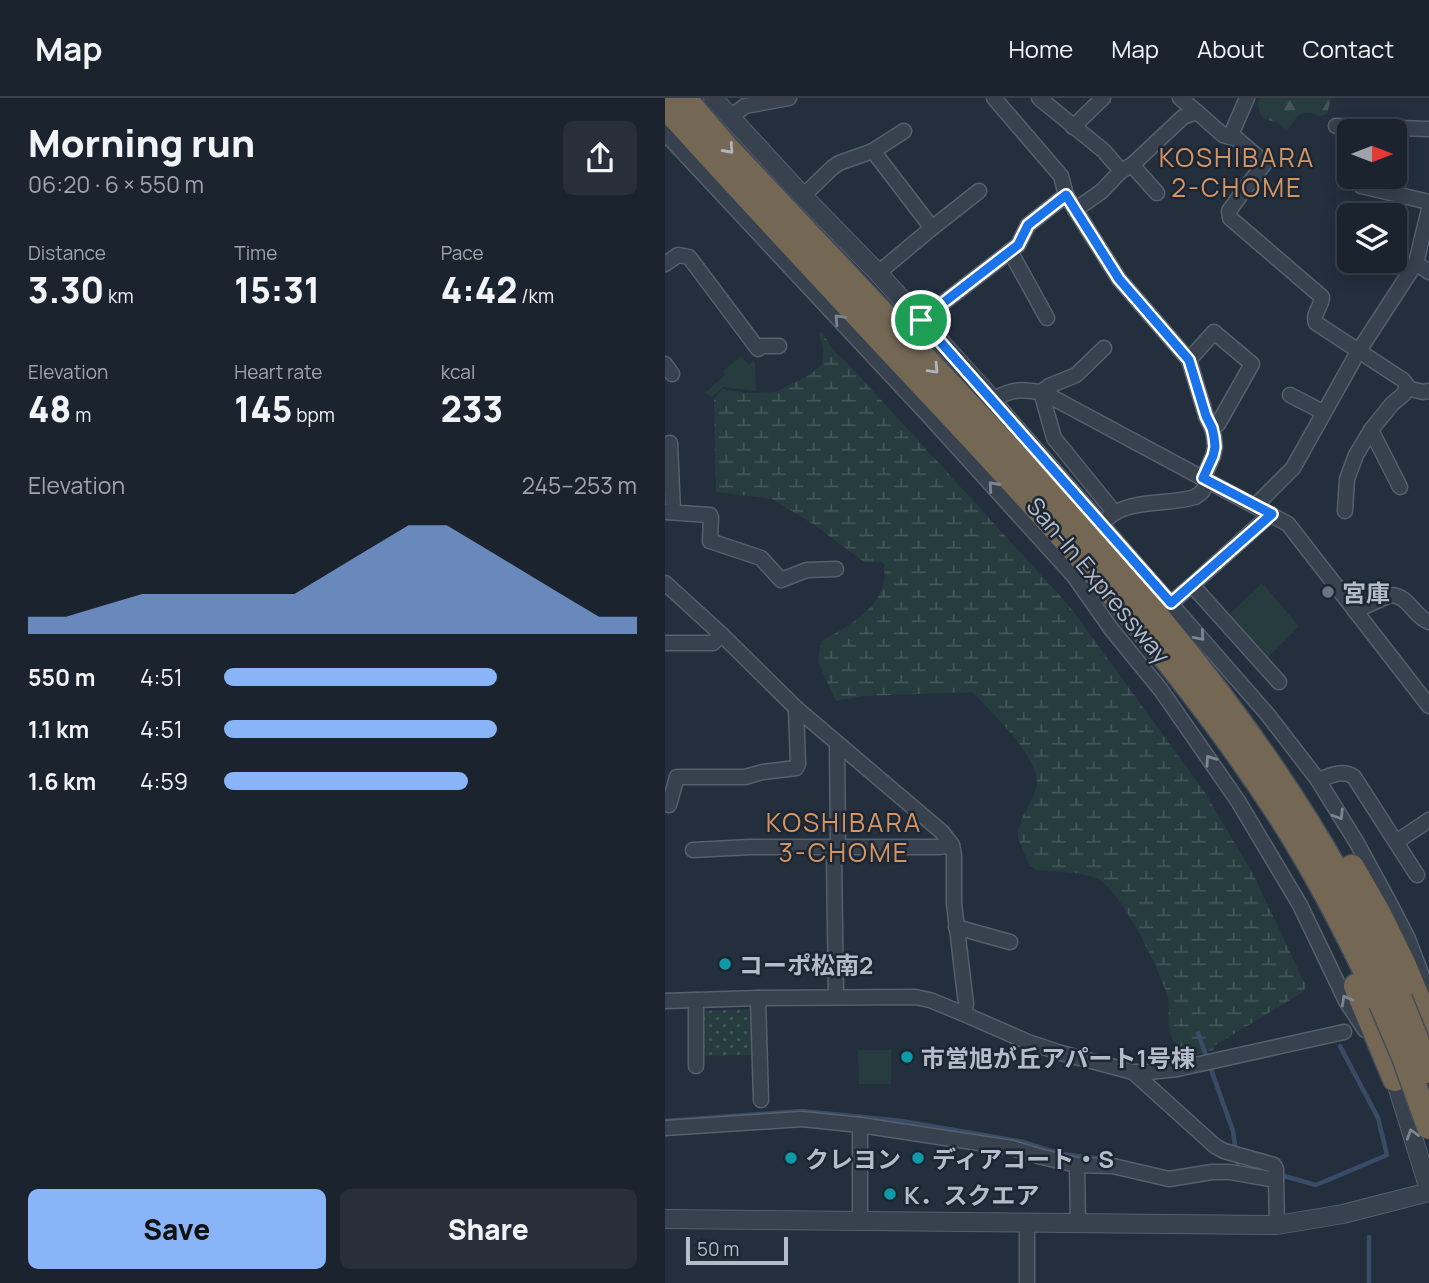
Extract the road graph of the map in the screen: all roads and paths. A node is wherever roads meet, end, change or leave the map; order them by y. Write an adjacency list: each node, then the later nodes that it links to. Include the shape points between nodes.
1 (684, 98): 68 (highway, San-In Expressway, one-way to 68, via 1036,477)
2 (713, 98): 11 (street)
3 (789, 98): 11 (street, via 745,106)
4 (994, 98): 23 (street, via 1061,176)
5 (1039, 98): 13 (street)
6 (1103, 98): 13 (street)
7 (1180, 98): 10 (street)
8 (1247, 98): 17 (street)
9 (665, 106): 60 (highway, San-In Expressway)
10 (1197, 113): 17 (street); 19 (street, via 1183,117)
11 (731, 117): 24 (street)
12 (1336, 126): 14 (street)
13 (1073, 127): 19 (street)
14 (1429, 128)
15 (904, 131): 18 (street)
16 (665, 133): 95 (street, one-way to 16, via 1346,1001 1300,905 1238,801 1074,576)
17 (1230, 137): 39 (street, via 1265,163 1229,211 1230,218 1321,296 1316,323)
18 (873, 151): 24 (street, via 832,167); 28 (street)
19 (1126, 168): 22 (street); 27 (street)
20 (1374, 189): 25 (street)
21 (979, 191): 28 (street)
22 (1157, 193)
23 (1066, 195): 27 (street); 29 (street, via 1028,225)
24 (803, 196): 33 (street)
25 (1429, 202)
26 (1429, 209): 31 (street)
27 (1075, 211): 41 (street, via 1119,279)
28 (932, 228): 33 (street)
29 (1010, 251): 34 (street); 35 (street)
30 (665, 264): 38 (street, via 678,255 689,257)
31 (1416, 264): 32 (street); 39 (street)
32 (1429, 272)
33 (878, 273): 35 (street)
34 (1047, 318)
35 (921, 320): 46 (street)
36 (779, 346): 38 (street)
37 (1104, 348): 44 (street, via 1076,375)
38 (758, 349): 40 (street)
39 (1358, 352): 42 (street, via 1403,380); 47 (street)
40 (745, 359)
41 (1189, 360): 48 (street); 48 (street, via 1214,332 1252,364)
42 (1407, 388): 43 (street); 49 (street)
43 (1429, 391)
44 (1041, 392): 46 (street, via 1006,392); 51 (street); 56 (street, via 1054,438)
45 (1290, 395): 47 (street)
46 (993, 400): 58 (street)
47 (1323, 412): 53 (street, via 1293,468)
48 (1212, 428): 51 (street, via 1215,447)
49 (1371, 430): 52 (street); 54 (street, via 1347,479)
50 (670, 443): 55 (street)
51 (1206, 480): 53 (street); 56 (street, via 1202,492 1190,499)
52 (1400, 487)
53 (1256, 505): 57 (street)
54 (1345, 511)
55 (669, 512): 59 (street, via 710,515 710,541 761,558 781,580 807,569)
56 (1114, 512): 58 (street)
57 (1272, 514): 62 (street); 64 (street, via 1288,524)
58 (1101, 524): 63 (street)
59 (836, 569)
60 (1103, 582): 88 (highway, San-In Expressway, via 1168,661 1279,815); 95 (highway, via 1254,804 1301,882 1362,999)
61 (665, 583): 66 (street)
62 (1192, 585): 63 (street); 69 (street)
63 (1171, 603): 73 (street, one-way to 73)
64 (1355, 611): 65 (street, via 1395,595); 70 (street)
65 (1429, 622)
66 (721, 634): 67 (street, via 713,643); 71 (street)
67 (665, 643)
68 (1180, 646): 88 (highway, San-In Expressway, via 1245,730 1339,876 1375,946); 90 (highway, via 1290,773 1350,863 1403,963)
69 (1279, 682)
70 (1427, 699)
71 (796, 708): 72 (street); 74 (street, via 796,768 745,777 677,777)
72 (837, 744): 77 (street, via 942,832); 78 (street)
73 (1318, 780): 76 (street, via 1351,775); 83 (street, one-way to 83, via 1408,939)
74 (669, 805)
75 (1429, 820): 76 (street)
76 (1396, 842): 80 (street)
77 (951, 845): 78 (street); 81 (street)
78 (838, 848): 79 (street); 84 (street, via 834,856)
79 (693, 850)
80 (1417, 875)
81 (956, 927): 82 (street); 89 (street)
82 (1010, 942)
83 (1429, 995)
84 (836, 997): 85 (street); 89 (street, via 915,997)
85 (758, 998): 86 (street); 96 (street)
86 (696, 1000): 87 (street); 92 (street)
87 (665, 1001)
88 (1387, 1009): 90 (street); 93 (highway, San-In Expressway, bridge); 98 (highway, San-In Expressway, bridge)
89 (964, 1014): 94 (street, via 1050,1049)
90 (1424, 1021)
91 (1344, 1032): 94 (street, via 1187,1068)
92 (696, 1066)
93 (1429, 1071)
94 (1133, 1072): 101 (street, via 1215,1146 1272,1163)
95 (1395, 1079): 102 (street, one-way to 95)
96 (761, 1100)
97 (860, 1125): 99 (street, via 802,1119); 100 (street, via 1012,1148); 104 (street)
98 (1429, 1127)
99 (665, 1128)
100 (1077, 1165): 101 (street, via 1112,1166 1170,1179 1212,1172); 106 (street)
101 (1276, 1176): 107 (street)
102 (1429, 1190): 107 (street, via 1343,1214)
103 (665, 1219): 104 (street)
104 (860, 1220): 105 (street)
105 (1027, 1223): 106 (street); 108 (street)
106 (1077, 1224): 107 (street)
107 (1277, 1225)
108 (1027, 1283)

